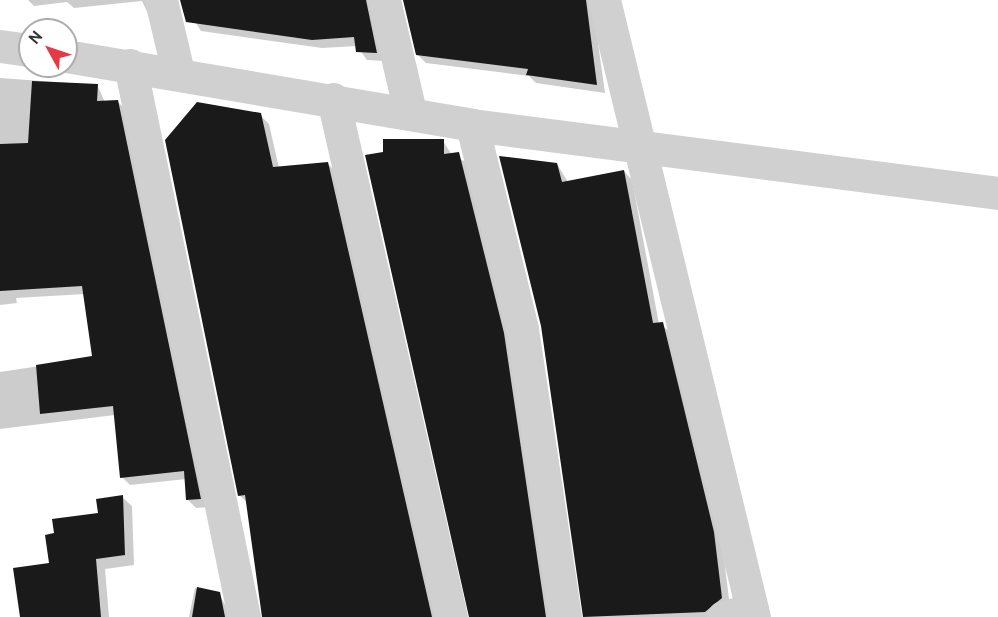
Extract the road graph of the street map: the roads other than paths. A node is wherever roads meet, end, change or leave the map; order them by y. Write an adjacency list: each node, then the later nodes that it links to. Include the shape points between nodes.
1 (161, 0): 8 (street)
2 (384, 0): 10 (street)
3 (604, 0): 12 (street)
4 (0, 46): 5 (street)
5 (18, 48)
6 (78, 58): 7 (street)
7 (130, 65): 8 (street); 15 (street)
8 (178, 72): 9 (street)
9 (333, 99): 10 (street); 16 (street)
10 (410, 112): 11 (street)
11 (472, 125): 12 (street); 17 (street, via 522,329)
12 (643, 147): 13 (street); 14 (street)
13 (998, 193)
14 (743, 615)
15 (244, 617)
16 (451, 617)
17 (565, 617)

